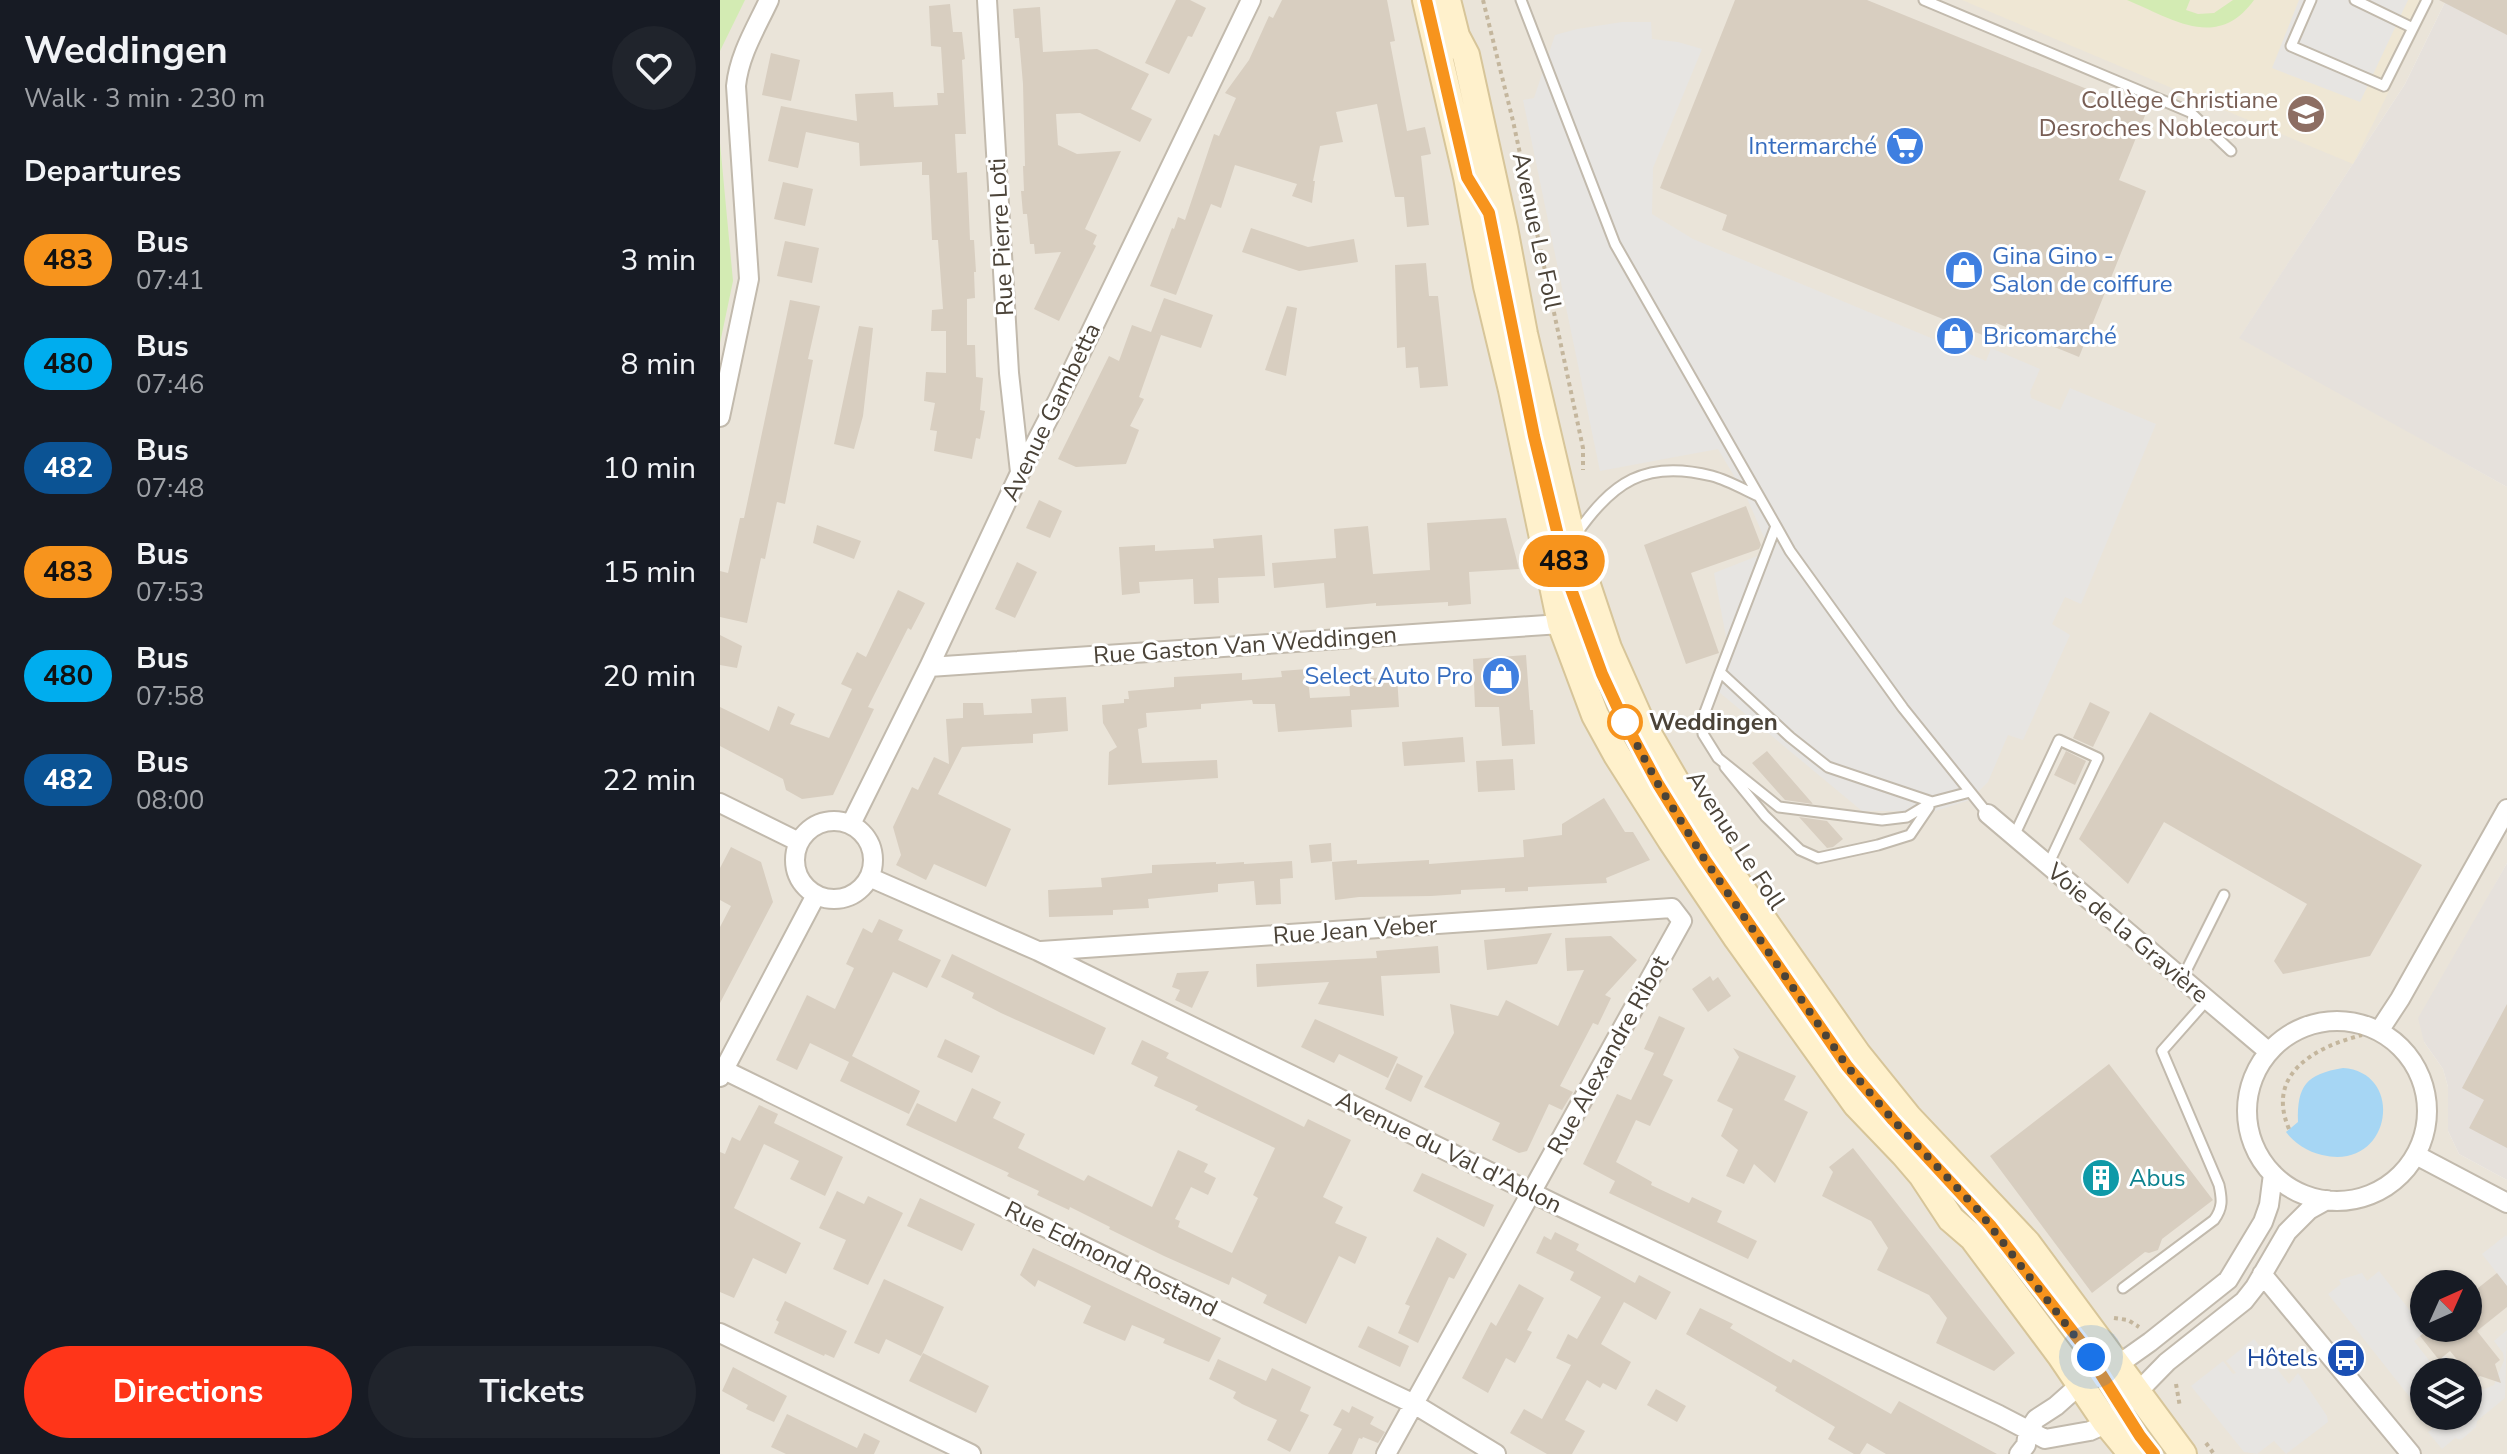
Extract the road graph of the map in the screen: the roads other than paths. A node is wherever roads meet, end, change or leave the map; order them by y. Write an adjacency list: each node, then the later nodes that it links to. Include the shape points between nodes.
1 (769, 0): 17 (street, via 740,61 736,86 749,279)
2 (987, 0): 18 (street, Rue Pierre Loti, via 1009,373)
3 (1251, 0): 18 (street, Avenue Gambetta)
4 (1426, 0): 13 (main road, Avenue Le Foll)
5 (1447, 0): 22 (main road, Avenue Le Foll, via 1466,55)
6 (1521, 0): 20 (lane, via 1615,244)
7 (1924, 0): 12 (lane, via 2190,112)
8 (2311, 0): 11 (lane, via 2291,46 2384,86)
9 (2355, 0): 11 (lane)
10 (2427, 0): 11 (lane)
11 (2413, 28)
12 (2231, 151)
13 (1467, 177): 14 (lane, Avenue Le Foll); 23 (main road, Avenue Le Foll)
14 (1481, 201)
15 (1507, 302): 16 (lane, Avenue Le Foll)
16 (1516, 347)
17 (720, 417)
18 (1020, 473): 24 (street, Avenue Gambetta)
19 (1547, 494): 48 (lane, Avenue Le Foll, via 1571,589 1598,664 1658,784 1847,1066)
20 (1759, 496): 21 (lane); 22 (lane, via 1713,476 1668,471 1636,475 1601,505)
21 (1776, 526): 25 (lane); 27 (lane, via 1897,699)
22 (1573, 543): 57 (main road, Avenue Le Foll, via 1608,648 1640,720 1720,858 1883,1088 2027,1243)
23 (1561, 624): 24 (street, Rue Gaston Van Weddingen); 57 (main road, Avenue Le Foll, via 1595,715 1663,828 1856,1104 1913,1164 1951,1219)
24 (929, 667): 32 (street, Avenue Gambetta)
25 (1720, 672): 26 (lane, via 1702,720 1703,734); 28 (lane, via 1828,767)
26 (1718, 758): 28 (lane, via 1779,807 1882,820 1907,817); 28 (lane, via 1765,816 1800,850 1818,858 1910,835)
27 (1970, 792): 28 (lane); 31 (lane)
28 (1932, 802)
29 (720, 803): 34 (street)
30 (2507, 809): 35 (street)
31 (1988, 814): 33 (street, Voie de la Gravière)
32 (851, 824): 34 (street, via 815,825); 37 (street, via 869,841)
33 (2014, 836): 36 (street, Voie de la Gravière); 36 (lane, via 2059,740 2098,758)
34 (799, 842): 38 (street, via 799,877)
35 (2499, 844): 44 (street)
36 (2048, 865): 42 (street, Voie de la Gravière)
37 (869, 877): 38 (street, via 852,895); 41 (street, Avenue du Val d'Ablon)
38 (816, 895): 46 (street)
39 (2224, 895): 42 (lane)
40 (1672, 908): 41 (street, Rue Jean Veber); 50 (street, Rue Alexandre Ribot, via 1682,921)
41 (1038, 951): 50 (street, Avenue du Val d'Ablon)
42 (2182, 979): 43 (street, Voie de la Gravière)
43 (2207, 1000): 45 (street, Voie de la Gravière); 55 (lane, via 2162,1051 2223,1202 2214,1220)
44 (2379, 1031): 45 (street, via 2348,1021 2316,1023 2286,1036); 47 (street, via 2405,1051 2422,1078 2427,1127)
45 (2269, 1052): 49 (street, via 2250,1085 2247,1113 2251,1139)
46 (722, 1074): 58 (street, Rue Edmond Rostand)
47 (2416, 1155): 52 (street, via 2399,1177 2377,1192 2353,1200); 53 (street)
48 (1936, 1165)
49 (2273, 1174): 52 (street, via 2298,1192); 57 (street, via 2266,1214 2234,1273 2150,1342)
50 (1533, 1193): 58 (street, Rue Alexandre Ribot); 60 (street, Avenue du Val d'Ablon)
51 (1965, 1195): 57 (lane, Avenue Le Foll)
52 (2327, 1200): 54 (street, via 2296,1220)
53 (2507, 1203)
54 (2262, 1274): 59 (street, via 2244,1301 2167,1362); 68 (street)
55 (2123, 1288)
56 (720, 1333): 62 (street)
57 (2101, 1374): 59 (main road, Avenue Le Foll); 59 (main road, Avenue Le Foll); 60 (street, via 2036,1419)
58 (1414, 1404): 63 (street, Rue Alexandre Ribot); 64 (street, Rue Edmond Rostand)
59 (2122, 1407): 60 (street, via 2090,1431 2045,1439); 61 (main road, Avenue Le Foll); 66 (main road, Avenue Le Foll); 67 (lane, Avenue Le Foll)
60 (2028, 1431): 65 (street)
61 (2191, 1444)
62 (971, 1454)
63 (1386, 1454)
64 (1496, 1454)
65 (2019, 1454)
66 (2132, 1454)
67 (2154, 1454)
68 (2411, 1454)

